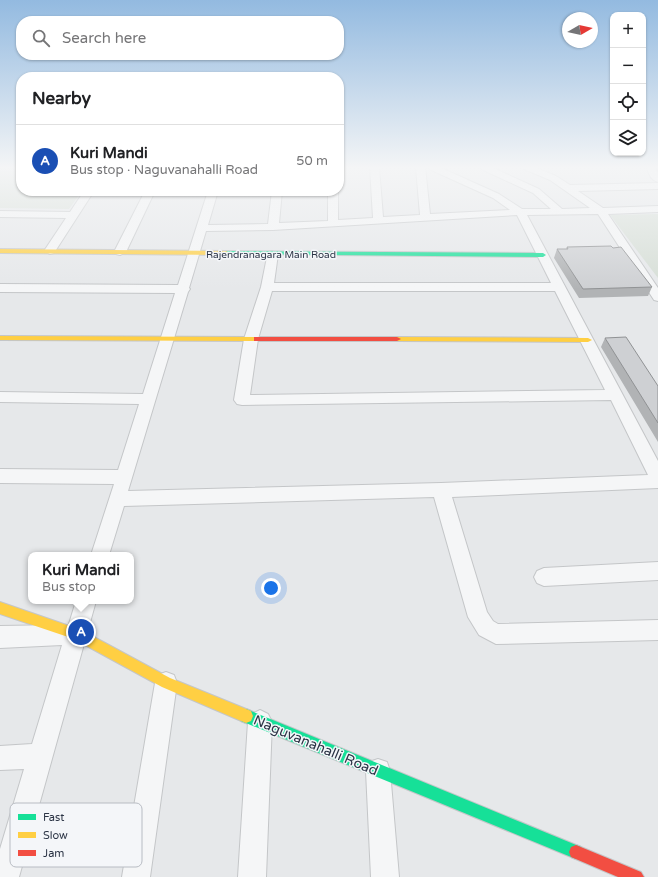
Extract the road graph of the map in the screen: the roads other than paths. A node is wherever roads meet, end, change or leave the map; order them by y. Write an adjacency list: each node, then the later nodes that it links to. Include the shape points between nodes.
1 (78, 208): 16 (street)
2 (142, 208): 24 (street)
3 (209, 208): 21 (street)
4 (275, 208): 20 (street)
5 (333, 208): 19 (street)
6 (377, 208): 18 (street)
7 (424, 208): 17 (street)
8 (514, 208): 13 (street)
9 (555, 208): 14 (street)
10 (596, 208): 12 (street)
11 (658, 209): 12 (street)
12 (601, 211): 14 (street); 32 (street)
13 (520, 212): 14 (street); 17 (street); 27 (street)
14 (560, 212)
15 (1, 215): 16 (street)
16 (74, 215): 23 (street)
17 (425, 218): 18 (street)
18 (378, 221): 19 (street)
19 (333, 223): 20 (street)
20 (273, 227): 21 (street)
21 (202, 228): 25 (street)
22 (0, 251): 23 (street, Rajendranagara Main Road)
23 (50, 251): 24 (street, Rajendranagara Main Road)
24 (120, 252): 25 (street, Rajendranagara Main Road)
25 (195, 253): 26 (street, Rajendranagara Main Road); 31 (street)
26 (272, 254): 27 (street, Rajendranagara Main Road); 28 (street)
27 (543, 255): 29 (street)
28 (267, 287): 29 (street); 35 (street)
29 (560, 287): 36 (street)
30 (0, 288): 31 (street)
31 (184, 290): 34 (street)
32 (658, 296)
33 (0, 338): 34 (street)
34 (168, 338): 35 (street); 39 (street)
35 (251, 339): 36 (street); 37 (street, via 242,400)
36 (588, 340): 37 (street)
37 (616, 395): 42 (street)
38 (0, 397): 39 (street)
39 (148, 399): 41 (street)
40 (0, 476): 41 (street)
41 (125, 476): 45 (street)
42 (658, 477)
43 (658, 481): 44 (street)
44 (441, 490): 45 (street); 51 (street, via 478,617 486,628 496,634)
45 (117, 498): 46 (street)
46 (101, 552)
47 (658, 571): 48 (street)
48 (544, 577)
49 (85, 604): 52 (street)
50 (0, 608): 52 (street, Naguvanahalli Road)
51 (658, 630)
52 (77, 634): 53 (street); 54 (street, Naguvanahalli Road); 56 (street)
53 (0, 637)
54 (166, 683): 55 (street, Naguvanahalli Road); 60 (street)
55 (260, 722): 58 (street, Naguvanahalli Road); 65 (street)
56 (40, 756): 57 (street); 59 (street)
57 (0, 758)
58 (378, 771): 66 (street); 67 (street, Naguvanahalli Road)
59 (26, 803)
60 (142, 838)
61 (10, 857): 63 (street)
62 (138, 867): 64 (street)
63 (4, 877)
64 (136, 877)
65 (252, 877)
66 (385, 877)
67 (636, 877)

